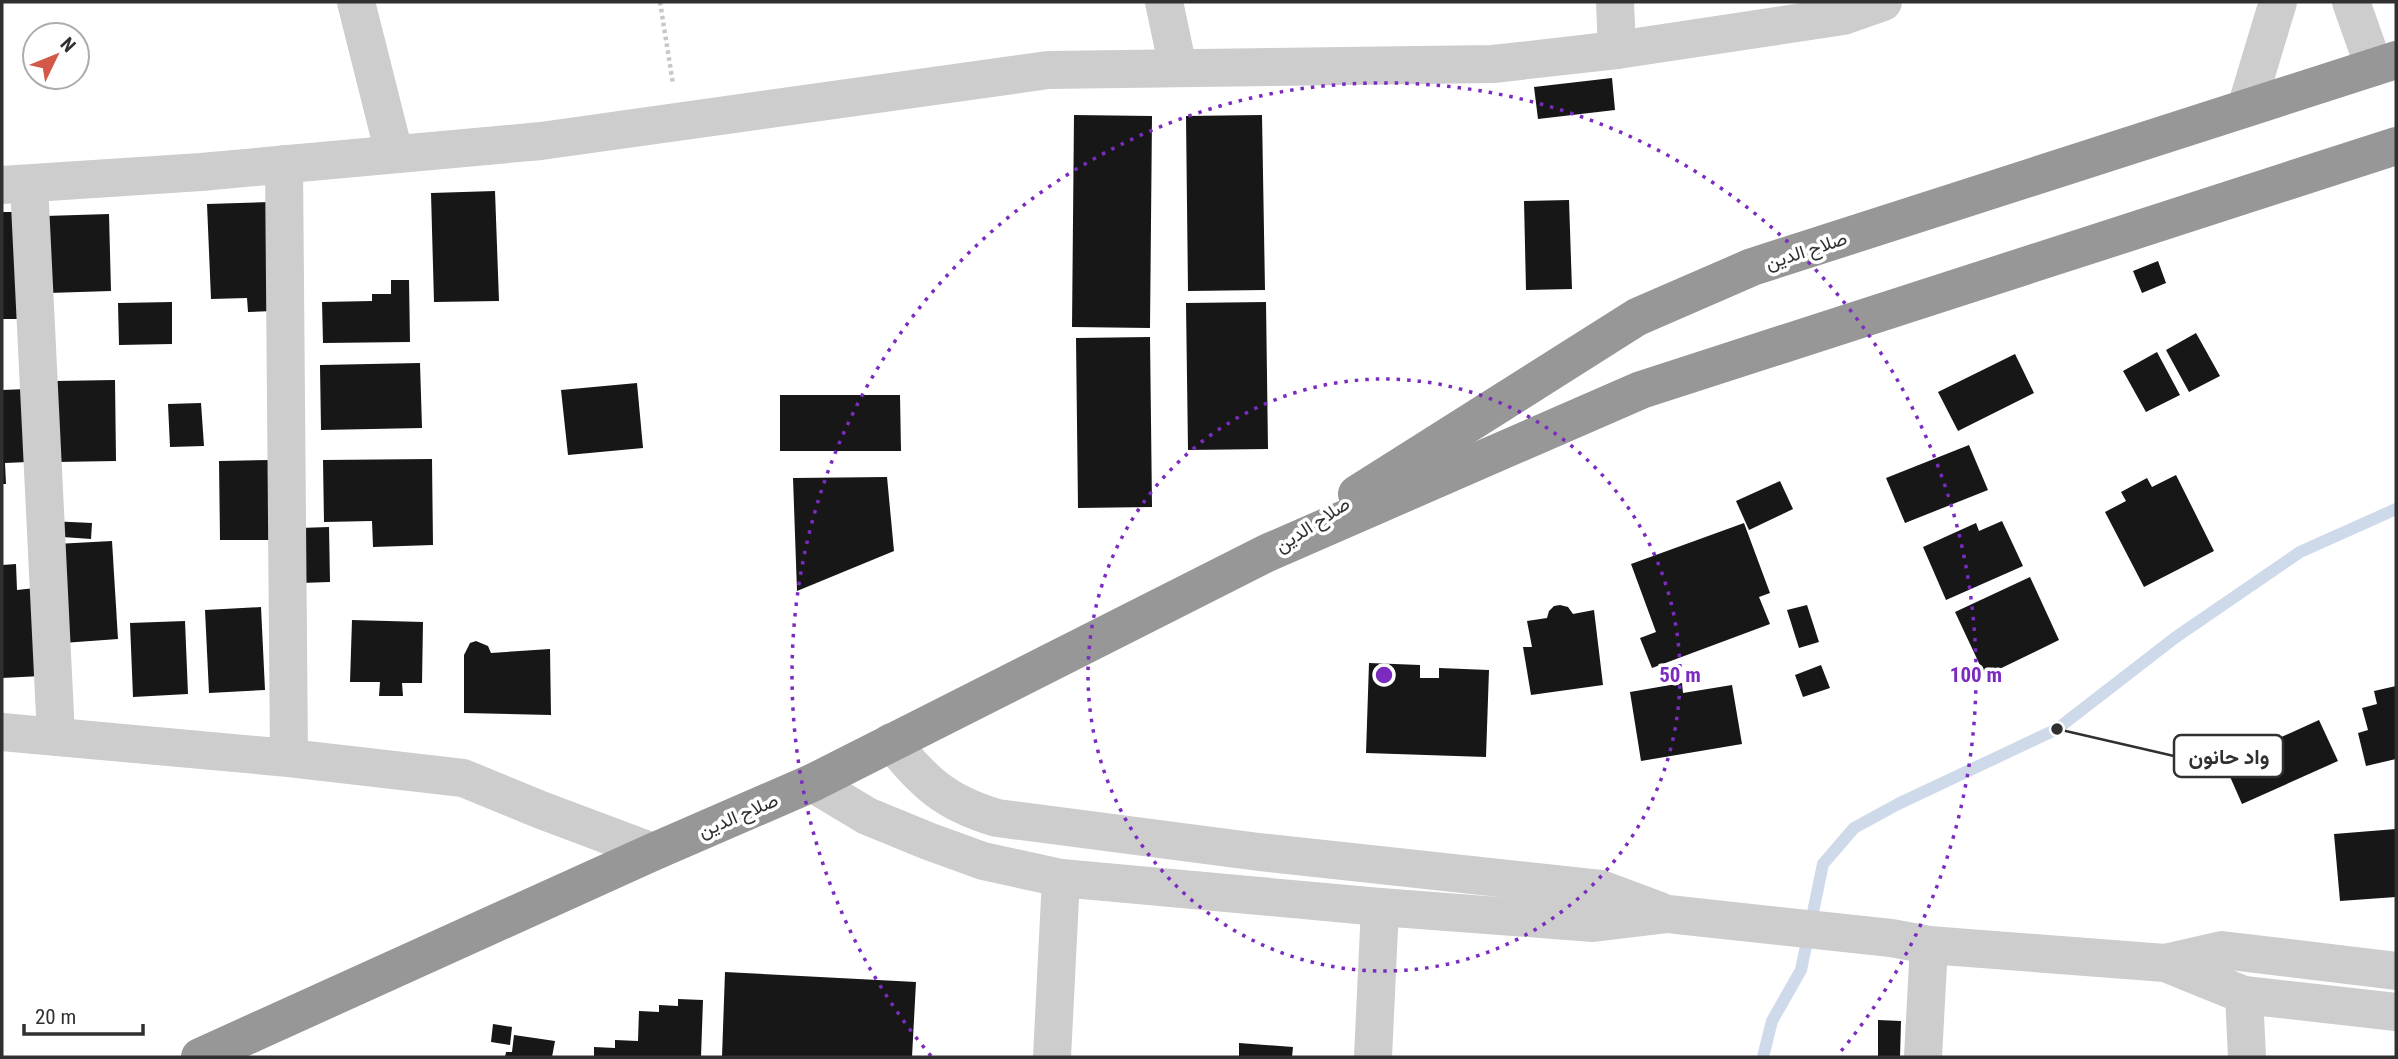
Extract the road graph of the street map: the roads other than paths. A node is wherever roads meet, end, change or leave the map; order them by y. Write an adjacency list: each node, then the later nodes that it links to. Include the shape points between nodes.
1 (356, 2): 12 (street)
2 (1164, 2): 9 (street)
3 (1615, 2): 7 (street)
4 (1883, 2): 7 (street, via 1843,16)
5 (2278, 2): 10 (street)
6 (2351, 2): 8 (street)
7 (1617, 50): 9 (street, via 1493,64)
8 (2385, 63): 10 (highway, صلاح الدين)
9 (1178, 68): 12 (street, via 1048,69 541,141)
10 (2246, 108): 15 (highway, صلاح الدين, via 1752,267 1637,317)
11 (2396, 146): 15 (highway, صلاح الدين, via 1641,390)
12 (394, 153): 13 (street)
13 (284, 164): 14 (street); 19 (street)
14 (16, 185): 17 (street)
15 (1268, 553): 18 (highway, صلاح الدين)
16 (2, 732): 17 (street)
17 (56, 736): 19 (street)
18 (891, 742): 20 (highway, صلاح الدين); 24 (street, via 939,793 997,818 1601,890)
19 (289, 758): 21 (street, via 464,778)
20 (812, 783): 21 (highway, صلاح الدين); 22 (street, via 867,816 928,841 983,861)
21 (653, 852): 30 (highway, صلاح الدين)
22 (1062, 878): 23 (street); 31 (street)
23 (1380, 907): 24 (street, via 1593,923); 32 (street)
24 (1668, 914): 25 (street)
25 (1929, 945): 26 (street); 33 (street)
26 (2165, 963): 27 (street, via 2222,950); 28 (street)
27 (2396, 971)
28 (2244, 995): 29 (street); 34 (street)
29 (2396, 1012)
30 (200, 1057)
31 (1052, 1057)
32 (1373, 1057)
33 (1923, 1057)
34 (2247, 1057)

